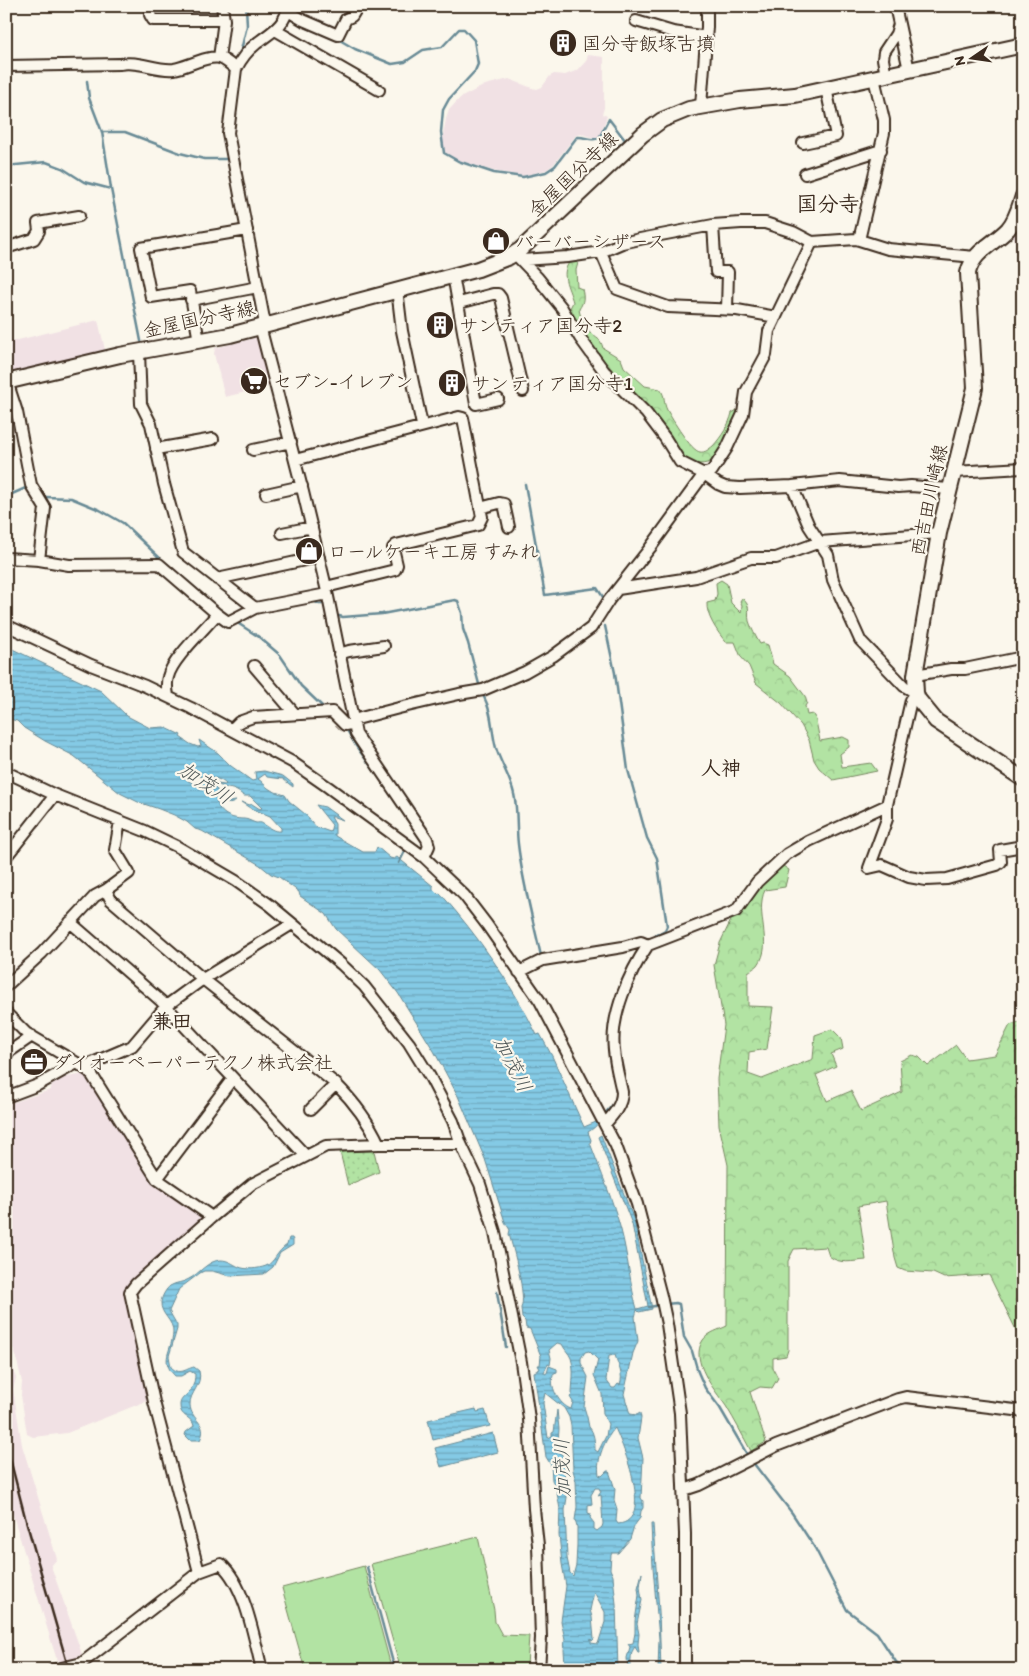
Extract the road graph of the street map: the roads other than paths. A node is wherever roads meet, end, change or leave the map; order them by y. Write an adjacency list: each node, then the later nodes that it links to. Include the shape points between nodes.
1 (150, 6): 7 (street, via 153,20)
2 (222, 6): 7 (street)
3 (358, 6): 6 (street, via 338,35)
4 (707, 6): 11 (street)
5 (895, 6): 9 (street)
6 (288, 8): 10 (street, via 283,22)
7 (224, 20): 13 (street)
8 (636, 21): 11 (street, via 673,32)
9 (899, 23): 16 (street); 17 (street, via 884,52)
10 (275, 30): 15 (street, via 246,53); 19 (street)
11 (707, 37): 20 (street)
12 (1023, 45): 16 (main road, 金屋国分寺線)
13 (219, 58): 14 (street, via 174,69 127,62); 15 (street)
14 (6, 66)
15 (236, 69): 27 (street, via 228,133)
16 (909, 70): 17 (main road, 金屋国分寺線)
17 (880, 77): 18 (main road, 金屋国分寺線); 22 (street, via 885,127)
18 (826, 88): 20 (main road, 金屋国分寺線, via 795,95); 21 (street, via 836,136)
19 (379, 90)
20 (700, 106): 32 (main road, 金屋国分寺線, via 675,113 643,134)
21 (803, 143)
22 (880, 150): 23 (street); 28 (street)
23 (805, 174)
24 (1023, 196): 33 (main road, via 1008,229)
25 (79, 216): 30 (street, via 38,223 39,231 34,239)
26 (713, 225): 29 (street, via 765,223); 31 (street, via 622,243); 39 (street, via 716,272 728,272)
27 (247, 230): 35 (street); 37 (street, via 140,248 151,297 190,291)
28 (860, 240): 29 (street); 33 (street, via 888,249)
29 (812, 242): 40 (street)
30 (6, 248)
31 (601, 252): 32 (street, via 568,257); 39 (street, via 616,289 668,307)
32 (518, 257): 34 (main road, 金屋国分寺線); 55 (street, via 562,308 604,371 646,414 680,462)
33 (975, 257): 54 (main road, 西吉田川崎線, via 968,279 975,388)
34 (453, 275): 36 (main road, 金屋国分寺線); 38 (street)
35 (258, 287): 37 (street); 41 (street)
36 (397, 289): 41 (main road, 金屋国分寺線); 47 (street)
37 (191, 300): 42 (street)
38 (459, 303): 45 (street, via 494,294 502,298); 46 (street, via 476,404)
39 (727, 309): 40 (street)
40 (776, 317): 55 (street, via 769,331 766,355 746,392 743,414 727,448 712,471)
41 (263, 325): 42 (main road, 金屋国分寺線); 49 (street)
42 (200, 341): 43 (main road, 金屋国分寺線)
43 (139, 352): 44 (main road, 金屋国分寺線); 50 (street, via 141,404 151,424)
44 (7, 381): 68 (street, via 17,412 31,485 45,508)
45 (523, 391)
46 (498, 399)
47 (422, 425): 52 (street); 60 (street, via 462,417)
48 (213, 438): 50 (street)
49 (291, 442): 51 (street); 52 (street)
50 (156, 449): 69 (street, via 183,552)
51 (253, 450)
52 (295, 460): 56 (street)
53 (1023, 468): 54 (street)
54 (954, 472): 58 (main road, 西吉田川崎線)
55 (704, 474): 57 (street, via 718,484 732,488); 70 (street)
56 (302, 486): 59 (street); 61 (street)
57 (792, 486): 58 (street, via 840,481); 65 (street, via 809,526)
58 (949, 489): 64 (main road, 西吉田川崎線)
59 (266, 494)
60 (480, 508): 62 (street, via 504,504); 71 (street, via 482,517 478,525 395,545 397,566 393,571)
61 (312, 527): 63 (street); 66 (street)
62 (509, 527)
63 (282, 533)
64 (939, 533): 65 (street); 79 (main road, 西吉田川崎線)
65 (820, 542): 70 (street, via 776,558 752,558 696,577); 80 (street, via 860,640 904,686)
66 (319, 557): 69 (street); 71 (street)
67 (6, 558): 68 (street)
68 (39, 560): 73 (street, via 76,566 159,564)
69 (217, 579): 72 (street)
70 (618, 589): 83 (street, via 591,628 525,672 483,690)
71 (327, 590): 72 (street); 76 (street)
72 (255, 608): 73 (street, via 228,622)
73 (217, 614): 81 (street, via 176,660 168,674)
74 (6, 625): 81 (street, via 91,665)
75 (384, 646): 76 (street)
76 (340, 654): 83 (street)
77 (1023, 657): 79 (street)
78 (254, 666): 82 (street)
79 (915, 676): 80 (main road, 西吉田川崎線)
80 (916, 693): 86 (main road, via 936,721); 88 (street)
81 (168, 696): 84 (street)
82 (295, 714): 83 (street, via 332,712 345,725); 84 (street, via 253,717 239,722)
83 (353, 722): 92 (street, via 368,754 427,839 429,846)
84 (232, 729): 92 (street, via 299,767)
85 (6, 772): 87 (street)
86 (1023, 780)
87 (55, 795): 89 (street); 91 (street)
88 (887, 805): 90 (street, via 887,819 869,868 882,866 926,880 947,879 997,865 1001,862 1000,850); 96 (street, via 787,854 757,882 736,911)
89 (120, 821): 93 (street, via 115,850 129,873); 95 (street, via 178,846 270,904)
90 (1023, 846)
91 (6, 857)
92 (424, 857): 97 (street, via 472,904)
93 (106, 890): 94 (street, via 95,896); 98 (street, via 111,900)
94 (70, 922): 99 (street); 100 (street)
95 (292, 924): 98 (street); 111 (street, via 364,986 409,1043 453,1121)
96 (648, 945): 97 (street, via 641,942 542,960); 109 (street, via 618,1007 614,1049 622,1098)
97 (519, 972): 109 (street, via 549,1017)
98 (203, 979): 100 (street); 106 (street)
99 (6, 986)
100 (166, 1006): 104 (street, via 132,1046); 105 (street)
101 (6, 1013): 102 (street)
102 (32, 1036): 103 (street); 104 (street)
103 (6, 1054)
104 (80, 1065): 107 (street); 113 (street, via 90,1072)
105 (232, 1078): 112 (street); 113 (street)
106 (336, 1084): 108 (street); 110 (street, via 361,1114)
107 (6, 1097)
108 (311, 1109)
109 (604, 1124): 116 (street, via 616,1146 637,1204 667,1324 680,1413)
110 (379, 1144): 111 (street); 112 (street, via 326,1146)
111 (461, 1144): 121 (street, via 480,1184 495,1232 521,1362 538,1545)
112 (306, 1156): 114 (street, via 252,1184)
113 (157, 1179): 114 (street)
114 (212, 1217): 117 (street, via 130,1292 154,1402)
115 (1023, 1411): 116 (street, via 906,1397 776,1446)
116 (684, 1490): 122 (street)
117 (198, 1572): 118 (street); 120 (street, via 221,1564 228,1570 245,1604)
118 (75, 1668): 119 (street)
119 (53, 1670)
120 (262, 1670)
121 (539, 1670)
122 (685, 1670)

